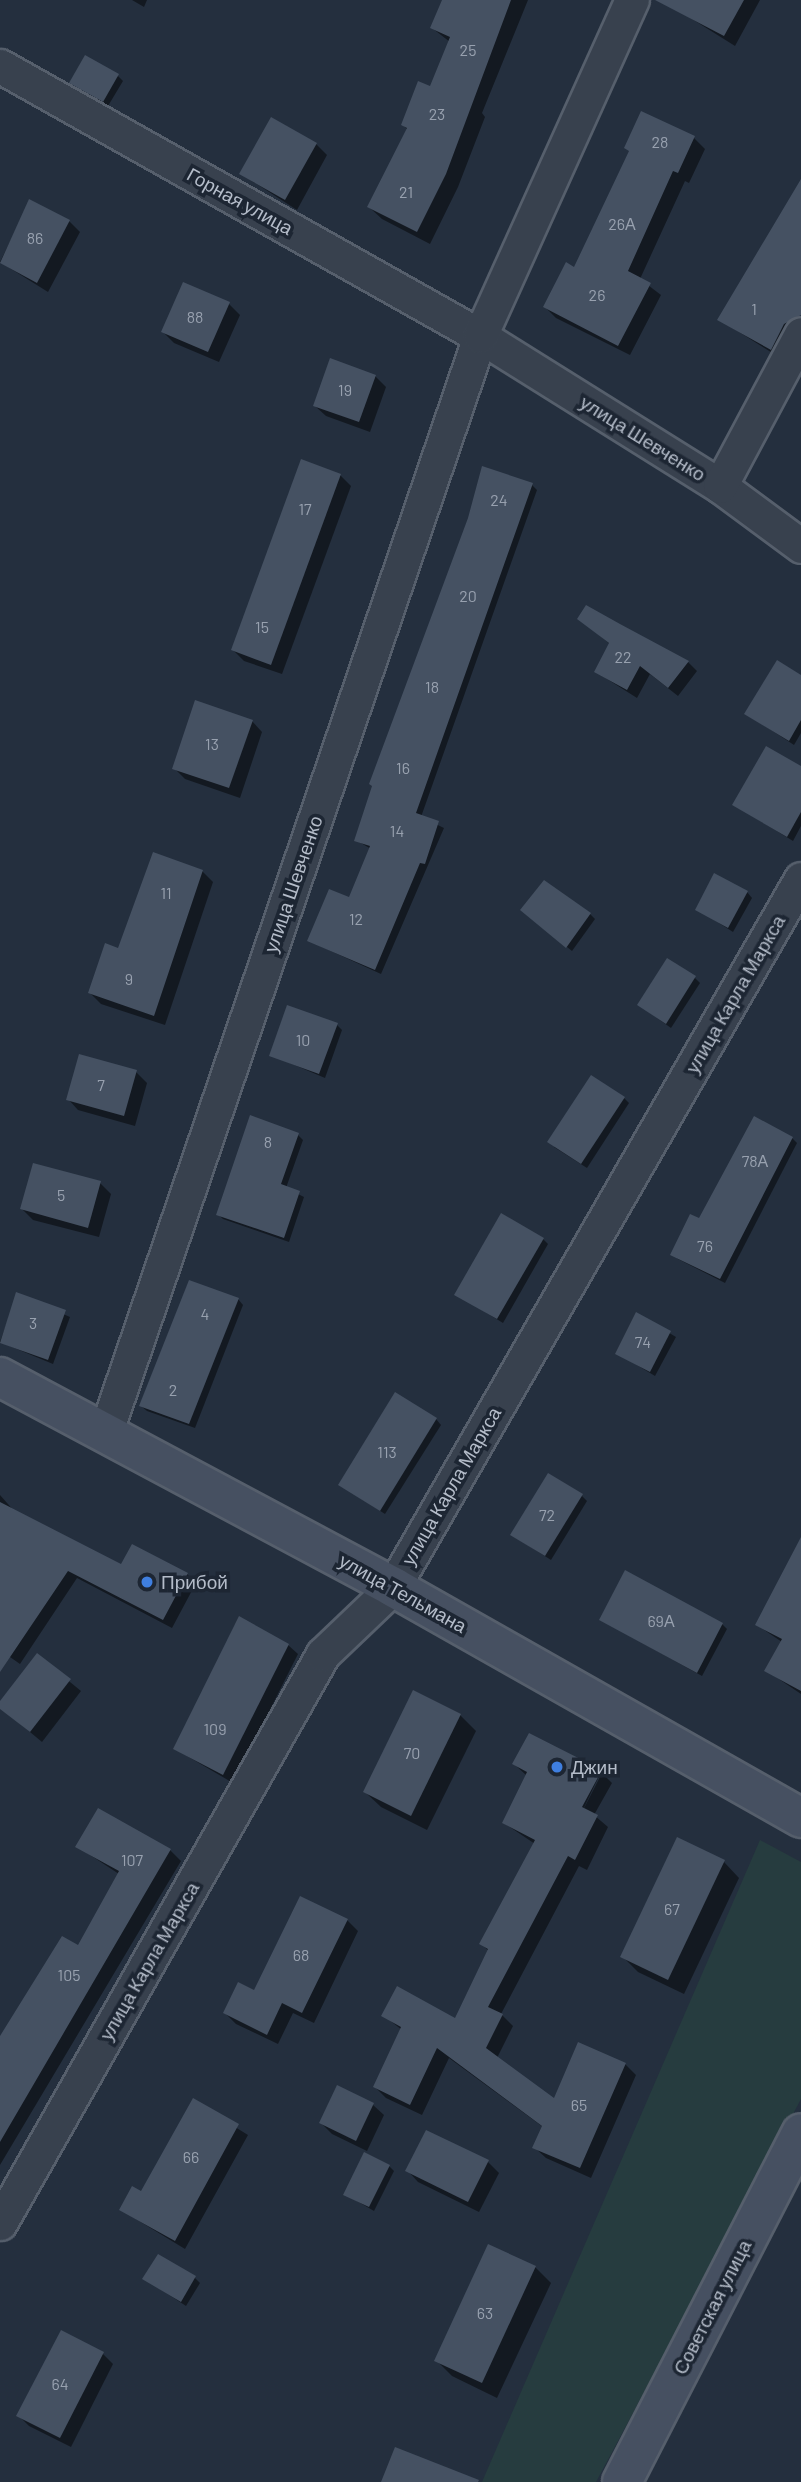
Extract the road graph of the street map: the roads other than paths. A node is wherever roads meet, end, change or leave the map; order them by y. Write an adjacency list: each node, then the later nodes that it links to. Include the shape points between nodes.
1 (632, 0): 4 (street, улица Шевченко)
2 (0, 66): 4 (street, Горная улица)
3 (801, 334): 5 (street)
4 (480, 336): 5 (street, улица Шевченко); 9 (street, улица Шевченко)
5 (720, 486): 6 (street, улица Шевченко)
6 (801, 546)
7 (801, 879): 10 (street, улица Карла Маркса)
8 (0, 1377): 9 (street, улица Тельмана)
9 (106, 1431): 10 (street, улица Тельмана)
10 (393, 1587): 11 (street, улица Тельмана); 13 (street, улица Карла Маркса, via 323,1654)
11 (801, 1818)
12 (801, 2133): 14 (street, Советская улица)
13 (0, 2223)
14 (622, 2482)

